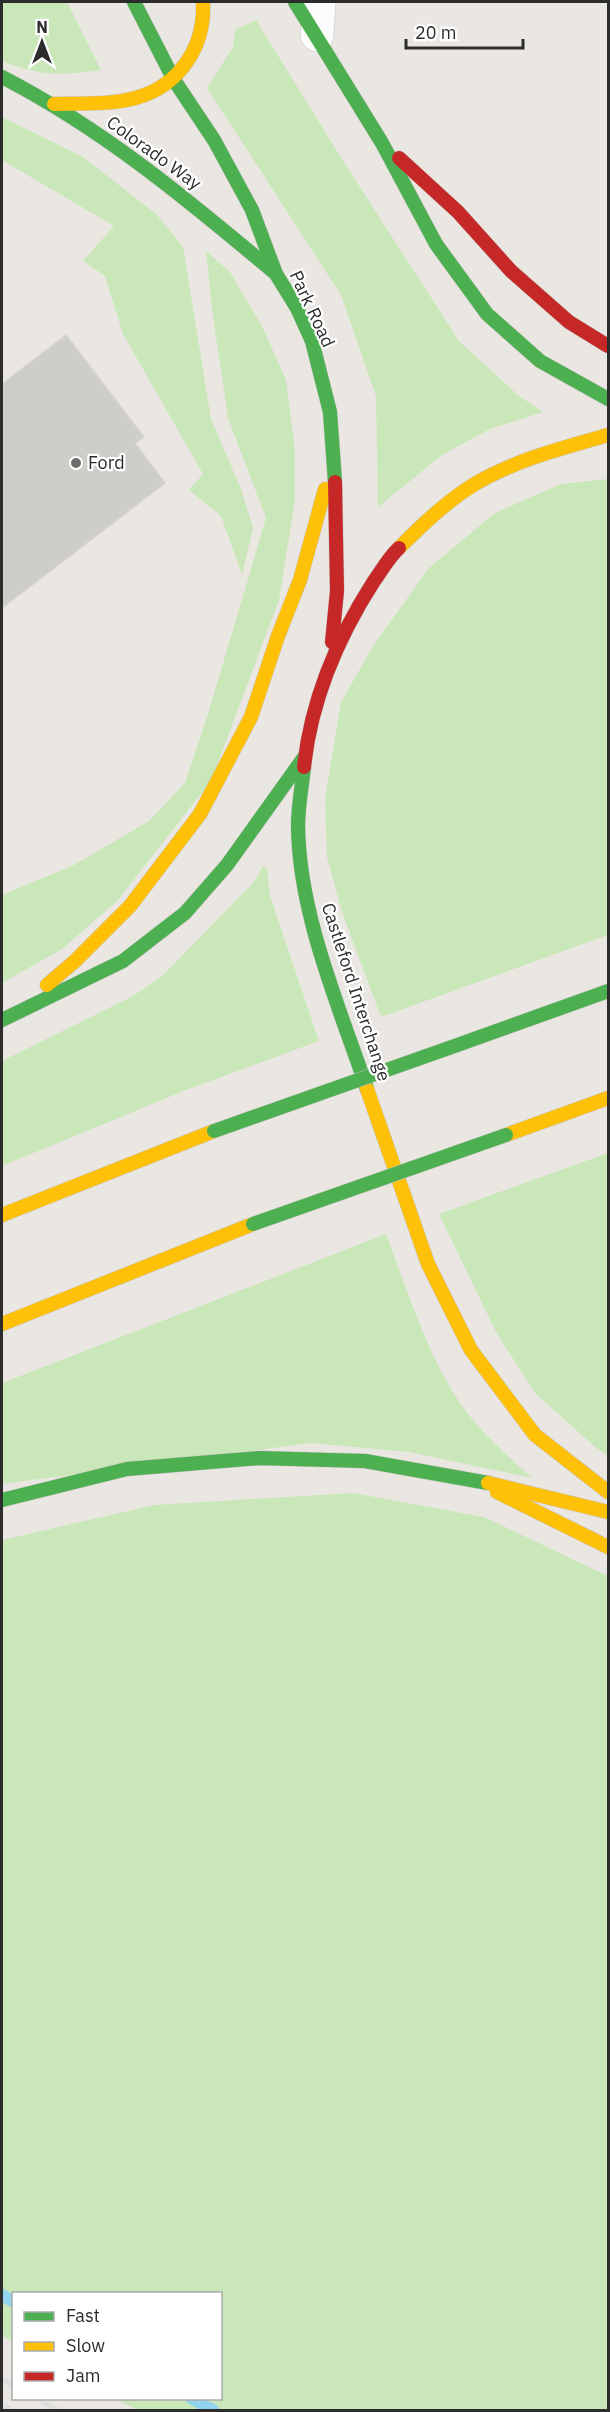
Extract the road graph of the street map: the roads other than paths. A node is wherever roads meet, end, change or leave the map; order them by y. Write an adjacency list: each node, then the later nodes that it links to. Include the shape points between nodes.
1 (134, 2): 7 (main road, Park Road)
2 (203, 2): 7 (main road, via 197,47)
3 (294, 2): 5 (main road)
4 (319, 2): 5 (street)
5 (317, 35): 9 (main road)
6 (2, 77): 8 (main road, Colorado Way)
7 (174, 80): 8 (main road, via 142,97 112,103); 10 (main road, Park Road, via 214,140 252,210)
8 (54, 104): 10 (main road, Colorado Way, via 166,181)
9 (382, 143): 11 (main road, via 458,212 511,271 569,322); 12 (main road, via 435,244 487,314 540,362)
10 (276, 274): 14 (main road, Park Road, via 312,341 330,412)
11 (609, 346)
12 (609, 399)
13 (609, 435): 15 (main road, Castleford Interchange, via 540,454 474,485 429,518 393,553 358,606)
14 (334, 458): 15 (main road, Park Road, via 338,591); 18 (main road, via 300,580 250,717 200,814 130,906 75,962)
15 (329, 665): 16 (main road, Castleford Interchange)
16 (305, 756): 18 (main road, via 227,865 185,913 123,961); 23 (main road, Castleford Interchange, via 298,825 304,886 325,967 428,1264 471,1350 535,1435)
17 (609, 991): 20 (main road, bridge, via 214,1131)
18 (7, 1017)
19 (609, 1098): 21 (main road, bridge, via 253,1224)
20 (2, 1215)
21 (2, 1324)
22 (472, 1479): 24 (main road, via 365,1461 260,1458 127,1469); 25 (main road); 26 (main road)
23 (609, 1492)
24 (2, 1500)
25 (609, 1512)
26 (609, 1547)

